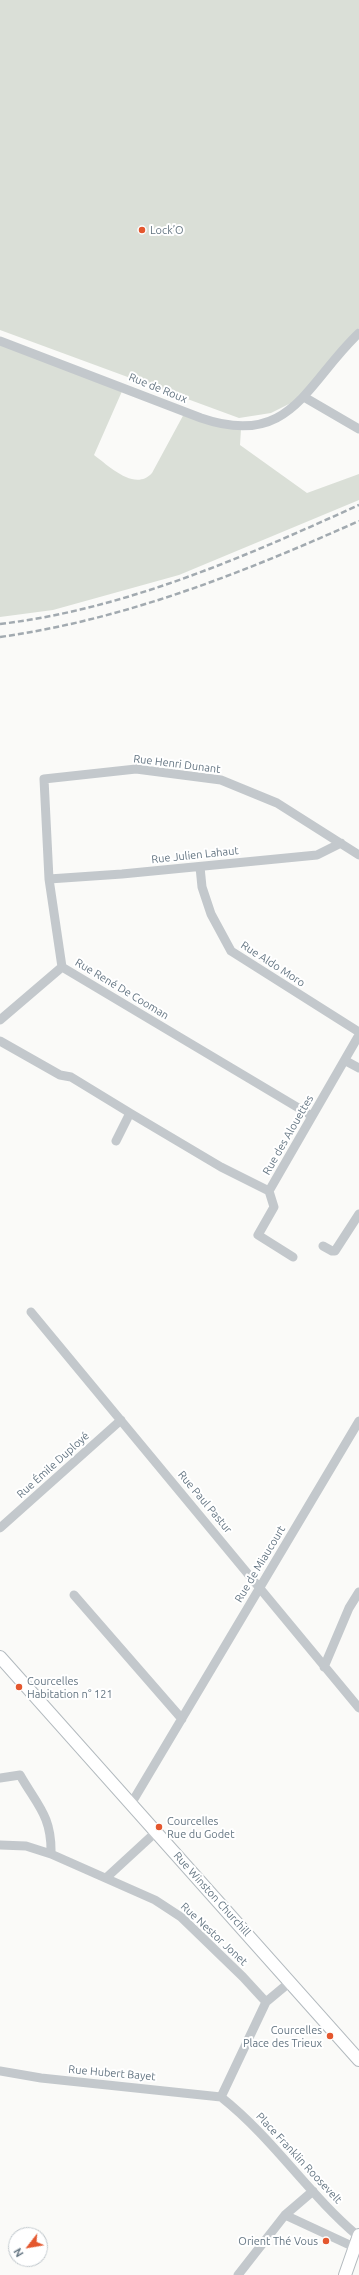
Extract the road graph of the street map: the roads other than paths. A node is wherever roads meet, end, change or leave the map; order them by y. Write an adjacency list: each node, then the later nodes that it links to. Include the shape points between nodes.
1 (359, 333): 3 (street, Rue de Roux, via 339,353)
2 (0, 340): 3 (street, Rue de Roux, via 220,425 245,426 267,421 289,411)
3 (304, 398): 4 (street)
4 (359, 429)
5 (44, 779): 6 (street, Rue Henri Dunant, via 136,769 221,780 277,803); 9 (street, Rue René De Cooman)
6 (341, 843): 7 (street, Rue Henri Dunant); 8 (street, Rue Julien Lahaut, via 317,855)
7 (359, 855)
8 (200, 867): 9 (street, Rue Julien Lahaut); 12 (street, Rue Aldo Moro, via 202,886 211,914 231,951)
9 (49, 879): 10 (street, Rue René De Cooman)
10 (62, 968): 11 (street); 18 (street, Rue René De Cooman)
11 (0, 1020)
12 (359, 1032)
13 (359, 1035): 15 (street, Rue des Alouettes)
14 (0, 1041): 17 (street, Rue des Alouettes, via 60,1076 71,1077)
15 (346, 1061): 16 (street); 18 (street, Rue des Alouettes)
16 (359, 1068)
17 (130, 1113): 19 (street); 20 (street, Rue des Alouettes, via 221,1167)
18 (312, 1116): 20 (street, Rue des Alouettes)
19 (116, 1141)
20 (269, 1191): 23 (street, via 274,1208 258,1235)
21 (359, 1214): 22 (street, via 335,1251 332,1252)
22 (323, 1246)
23 (293, 1257)
24 (31, 1312): 25 (street, Rue Paul Pastur)
25 (122, 1420): 27 (street, Rue Émile Duployé); 28 (street, Rue Paul Pastur)
26 (359, 1421): 28 (street, Rue de Miaucourt)
27 (0, 1528)
28 (260, 1587): 32 (street, Rue Paul Pastur); 34 (street, Rue de Miaucourt)
29 (359, 1592): 32 (street, via 349,1608)
30 (74, 1595): 34 (street)
31 (0, 1657): 36 (main road, Rue Winston Churchill)
32 (324, 1667): 33 (street, Rue Paul Pastur)
33 (359, 1708)
34 (182, 1719): 36 (street, Rue de Miaucourt)
35 (0, 1778): 39 (street, via 20,1775 45,1813 51,1840)
36 (131, 1804): 37 (main road, Rue Winston Churchill)
37 (156, 1832): 40 (street); 41 (main road, Rue Winston Churchill)
38 (0, 1845): 39 (street, Rue Nestor Jonet, via 26,1846)
39 (51, 1854): 40 (street, Rue Nestor Jonet)
40 (106, 1878): 42 (street, Rue Nestor Jonet, via 155,1900 181,1917)
41 (290, 1982): 42 (street); 43 (main road, Rue Winston Churchill)
42 (266, 2002): 45 (street)
43 (359, 2060)
44 (0, 2071): 45 (street, Rue Hubert Bayet, via 41,2078)
45 (221, 2096): 46 (street, Place Franklin Roosevelt, via 272,2143)
46 (314, 2191): 47 (street); 48 (street, Place Franklin Roosevelt)
47 (284, 2215): 48 (street); 49 (street)
48 (357, 2239): 50 (main road)
49 (238, 2275)
50 (345, 2275)

